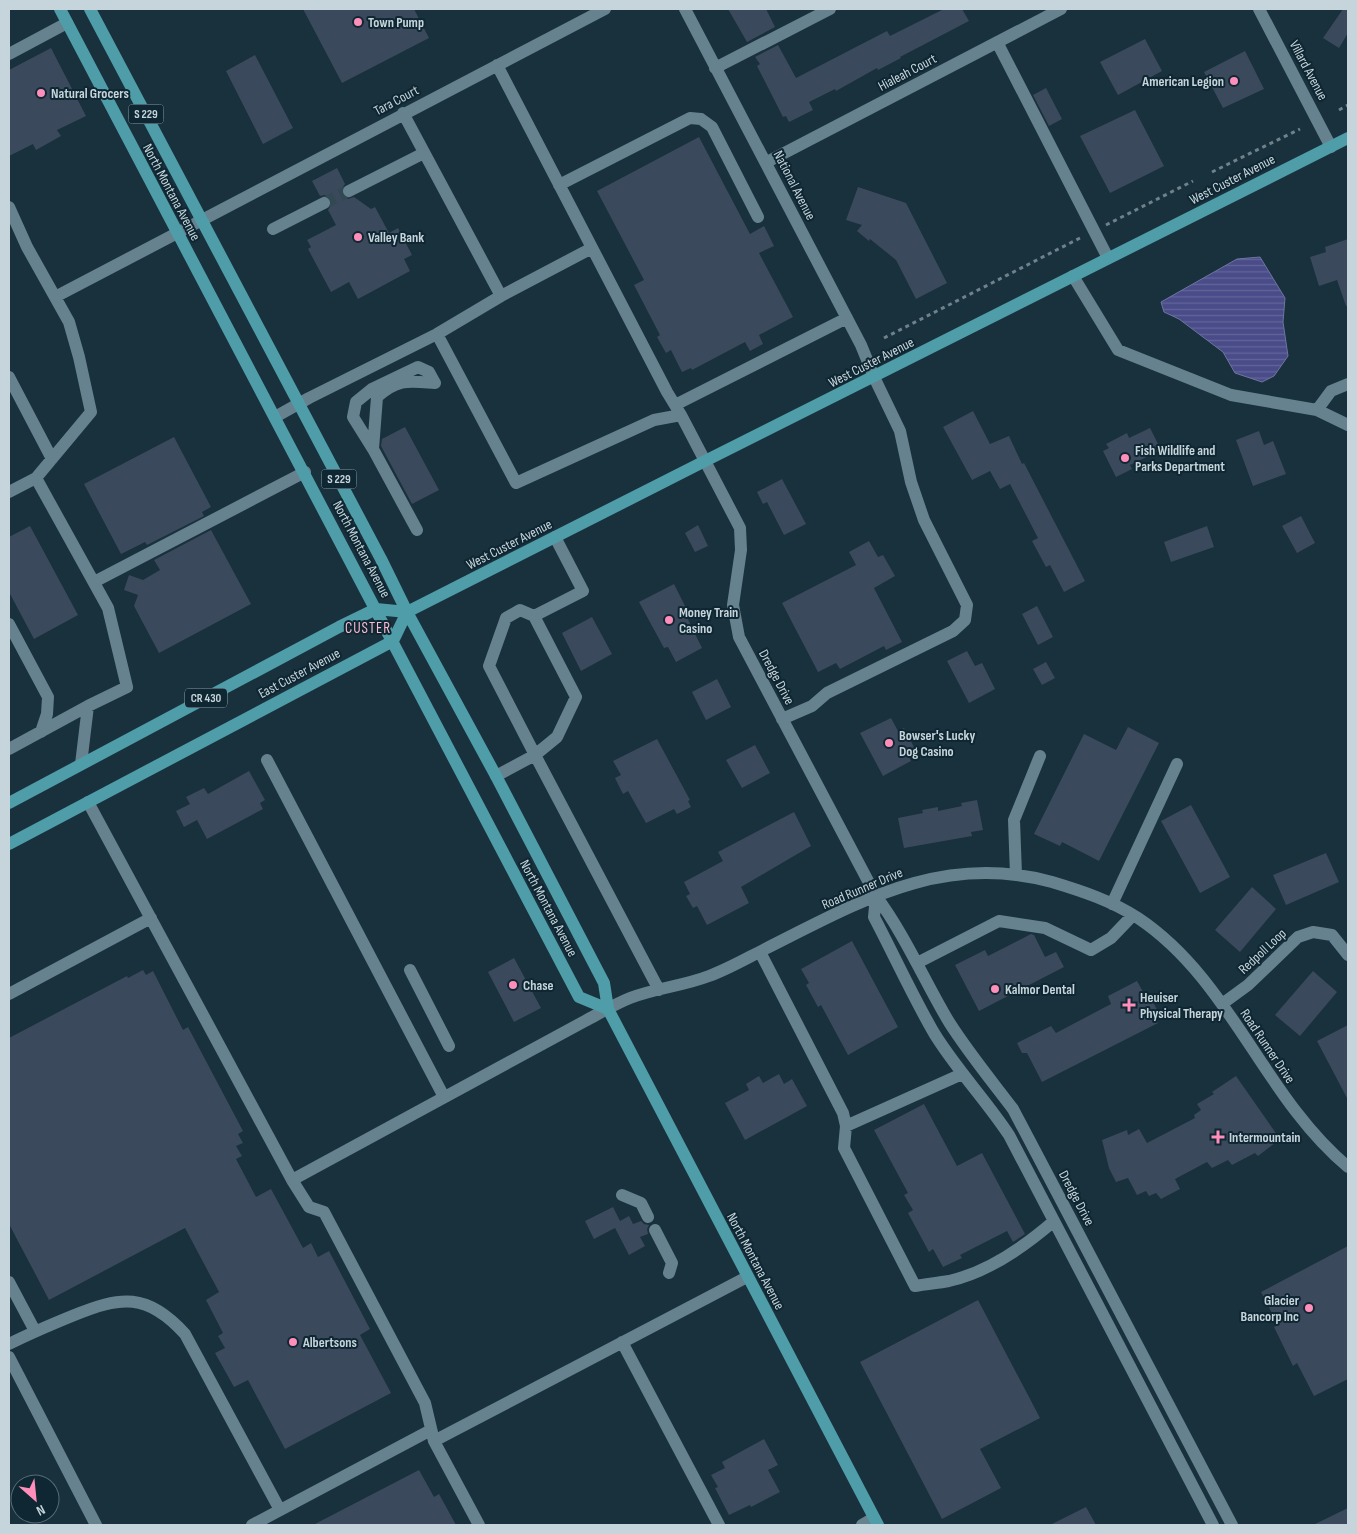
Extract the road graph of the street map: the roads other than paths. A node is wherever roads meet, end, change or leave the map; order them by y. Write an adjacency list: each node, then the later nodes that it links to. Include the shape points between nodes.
1 (60, 9): 8 (main road, North Montana Avenue / S 229)
2 (90, 9): 23 (main road, North Montana Avenue / S 229)
3 (605, 9): 11 (street, Tara Court)
4 (686, 9): 12 (street, National Avenue)
5 (830, 9): 12 (street)
6 (1061, 9): 9 (street, Hialeah Court)
7 (1259, 9): 15 (street, Villard Avenue)
8 (68, 23): 10 (street); 25 (main road, North Montana Avenue / S 229)
9 (997, 42): 17 (street, Hialeah Court); 27 (street)
10 (9, 54)
11 (497, 65): 13 (street, Tara Court); 18 (street, Dredge Drive)
12 (715, 68): 17 (street, National Avenue)
13 (403, 113): 16 (street); 23 (street, Tara Court)
14 (1348, 138): 15 (main road, West Custer Avenue)
15 (1332, 146): 27 (main road, West Custer Avenue)
16 (424, 153): 19 (street); 29 (street)
17 (766, 162): 31 (street, National Avenue)
18 (559, 184): 22 (street, via 690,118 701,119 712,127); 26 (street, Dredge Drive)
19 (349, 191)
20 (324, 203): 24 (street)
21 (9, 207): 30 (street)
22 (758, 217)
23 (202, 219): 25 (street, Tara Court); 36 (main road, North Montana Avenue / S 229)
24 (273, 229)
25 (177, 233): 30 (street, Tara Court); 39 (main road, North Montana Avenue / S 229)
26 (592, 248): 29 (street); 37 (street, Dredge Drive)
27 (1108, 258): 28 (main road, West Custer Avenue)
28 (1074, 276): 34 (main road, West Custer Avenue); 38 (street, via 1118,350 1232,396)
29 (501, 296): 32 (street)
30 (55, 298): 42 (street, via 69,322 80,357 90,412)
31 (846, 318): 34 (street, National Avenue); 37 (street)
32 (437, 334): 36 (street); 37 (street, via 516,483)
33 (9, 377): 42 (street)
34 (874, 377): 43 (main road, West Custer Avenue); 56 (street, National Avenue, via 900,431 911,482 924,520 967,605 964,620 954,631 827,693 812,706)
35 (1348, 384): 38 (street, via 1331,390)
36 (299, 404): 39 (street); 51 (main road, North Montana Avenue / S 229)
37 (678, 410): 43 (street, Dredge Drive)
38 (1317, 410): 40 (street)
39 (275, 417): 44 (main road, North Montana Avenue / S 229)
40 (1348, 425)
41 (374, 449): 41 (street, via 377,397 404,380 435,383 429,372 418,367 372,389 356,402 353,417); 47 (street)
42 (52, 459): 45 (street)
43 (705, 461): 48 (main road, West Custer Avenue); 56 (street, Dredge Drive, via 740,528 741,550 733,605 739,637)
44 (305, 472): 49 (street); 50 (main road, North Montana Avenue / S 229)
45 (36, 478): 46 (street); 49 (street)
46 (9, 492)
47 (417, 530)
48 (555, 537): 51 (main road, West Custer Avenue); 52 (street, via 583,591)
49 (94, 582): 55 (street, via 108,608 126,687)
50 (376, 609): 51 (main road); 54 (main road, North Montana Avenue / S 229); 62 (main road, East Custer Avenue / CR 430)
51 (407, 612): 54 (main road); 64 (main road, North Montana Avenue / S 229)
52 (534, 616): 59 (street, via 576,698 557,737); 59 (street, via 520,610 506,618 489,666)
53 (9, 624): 57 (street, via 48,697)
54 (393, 641): 65 (main road, East Custer Avenue / CR 430); 80 (main road, North Montana Avenue / S 229, via 579,997)
55 (88, 706): 57 (street); 62 (street)
56 (782, 719): 69 (street, Dredge Drive)
57 (41, 732): 58 (street)
58 (9, 749)
59 (535, 755): 64 (street); 77 (street)
60 (1040, 756): 68 (street, via 1014,820)
61 (267, 760): 83 (street)
62 (81, 764): 66 (main road, East Custer Avenue / CR 430)
63 (1176, 764): 70 (street)
64 (496, 776): 80 (main road, North Montana Avenue / S 229, via 604,983)
65 (88, 802): 67 (main road, East Custer Avenue / CR 430); 72 (street)
66 (9, 803)
67 (9, 844)
68 (1016, 875): 69 (street, Road Runner Drive, via 944,876 914,882); 70 (street, Road Runner Drive, via 1082,891)
69 (876, 896): 73 (street, Road Runner Drive); 75 (street, Dredge Drive); 82 (street, Dredge Drive, via 874,917 934,1033)
70 (1112, 904): 71 (street, Road Runner Drive)
71 (1133, 915): 75 (street, via 1111,938 1091,950 1045,928 999,921); 79 (street, Road Runner Drive, via 1183,954)
72 (150, 918): 78 (street); 86 (street)
73 (760, 952): 77 (street, Road Runner Drive, via 706,978); 84 (street, via 843,1113)
74 (1348, 955): 79 (street, Redpoll Loop, via 1332,935 1312,932 1298,937 1248,985)
75 (917, 963): 107 (street, Dredge Drive, via 949,1021 1013,1109)
76 (410, 970): 81 (street)
77 (659, 990): 80 (street, Road Runner Drive, via 629,998)
78 (9, 994)
79 (1222, 1004): 85 (street, Road Runner Drive, via 1281,1093 1321,1142)
80 (608, 1009): 83 (street, Road Runner Drive); 92 (main road, North Montana Avenue / S 229)
81 (449, 1046)
82 (962, 1074): 84 (street); 89 (street, Dredge Drive, via 992,1108 1009,1135)
83 (444, 1097): 86 (street, Road Runner Drive)
84 (846, 1126): 89 (street, via 844,1148 914,1286 950,1281 987,1268 1028,1244)
85 (1348, 1166)
86 (292, 1180): 98 (street, via 309,1207 324,1212 425,1403)
87 (622, 1195): 88 (street, via 641,1203)
88 (648, 1217)
89 (1054, 1221): 106 (street, Dredge Drive)
90 (655, 1230): 91 (street, via 672,1263)
91 (669, 1274)
92 (747, 1277): 95 (street); 100 (main road, North Montana Avenue / S 229)
93 (9, 1282): 94 (street)
94 (35, 1331): 96 (street); 99 (street, via 110,1302 131,1301 152,1307 170,1318 185,1334)
95 (622, 1342): 98 (street); 104 (street)
96 (9, 1344)
97 (9, 1357): 101 (street)
98 (433, 1435): 99 (street); 103 (street)
99 (280, 1510): 102 (street)
100 (876, 1522): 105 (street)
101 (96, 1525)
102 (252, 1525)
103 (479, 1525)
104 (719, 1525)
105 (862, 1525)
106 (1213, 1525)
107 (1232, 1525)

